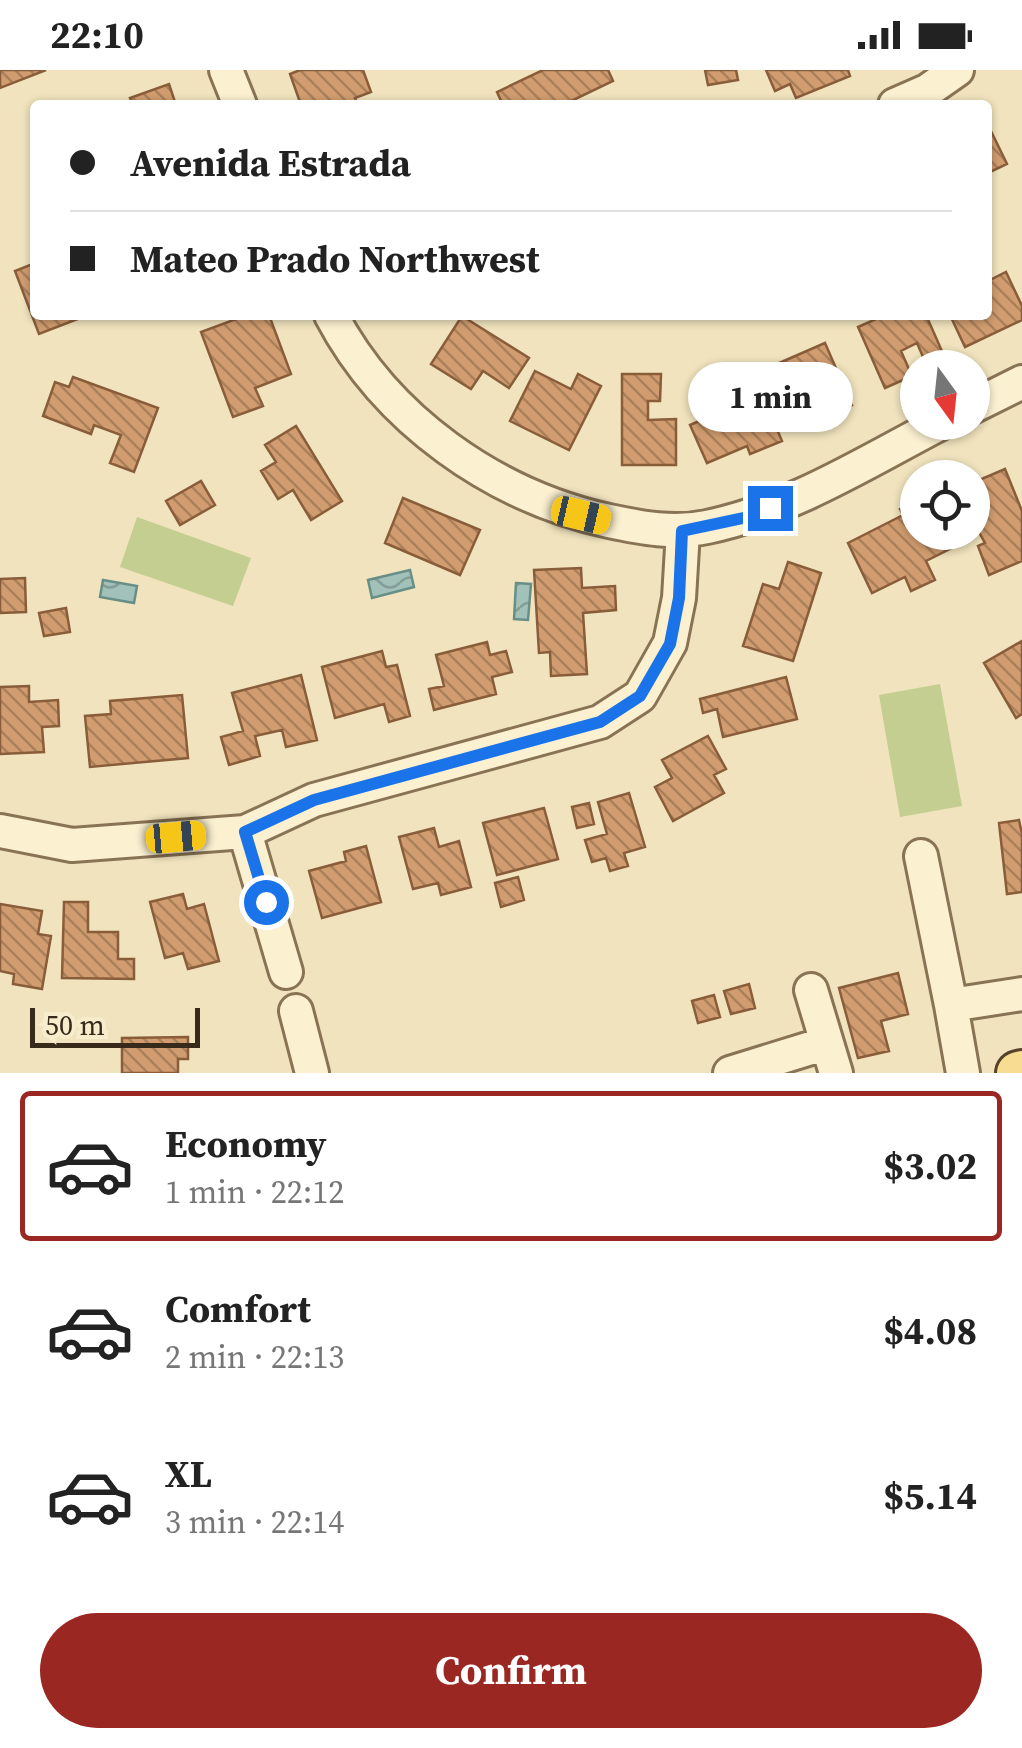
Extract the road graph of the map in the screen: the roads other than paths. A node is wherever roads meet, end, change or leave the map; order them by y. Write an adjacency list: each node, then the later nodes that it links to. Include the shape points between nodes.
1 (226, 70): 3 (street)
2 (957, 70): 4 (street)
3 (238, 100)
4 (906, 100)
5 (334, 320): 9 (street, via 392,401 449,450 521,492 581,515)
6 (1022, 382): 7 (street)
7 (990, 399)
8 (906, 440): 9 (street, via 748,517)
9 (682, 531): 11 (street, via 670,644 640,696 600,722 314,800)
10 (0, 831): 11 (street, via 72,845)
11 (245, 832): 13 (street)
12 (921, 856): 16 (street)
13 (286, 972)
14 (811, 990): 18 (street)
15 (1022, 994): 16 (street)
16 (951, 1005): 21 (street)
17 (296, 1011): 19 (street)
18 (832, 1058): 20 (street)
19 (312, 1073)
20 (730, 1073)
21 (963, 1073)

